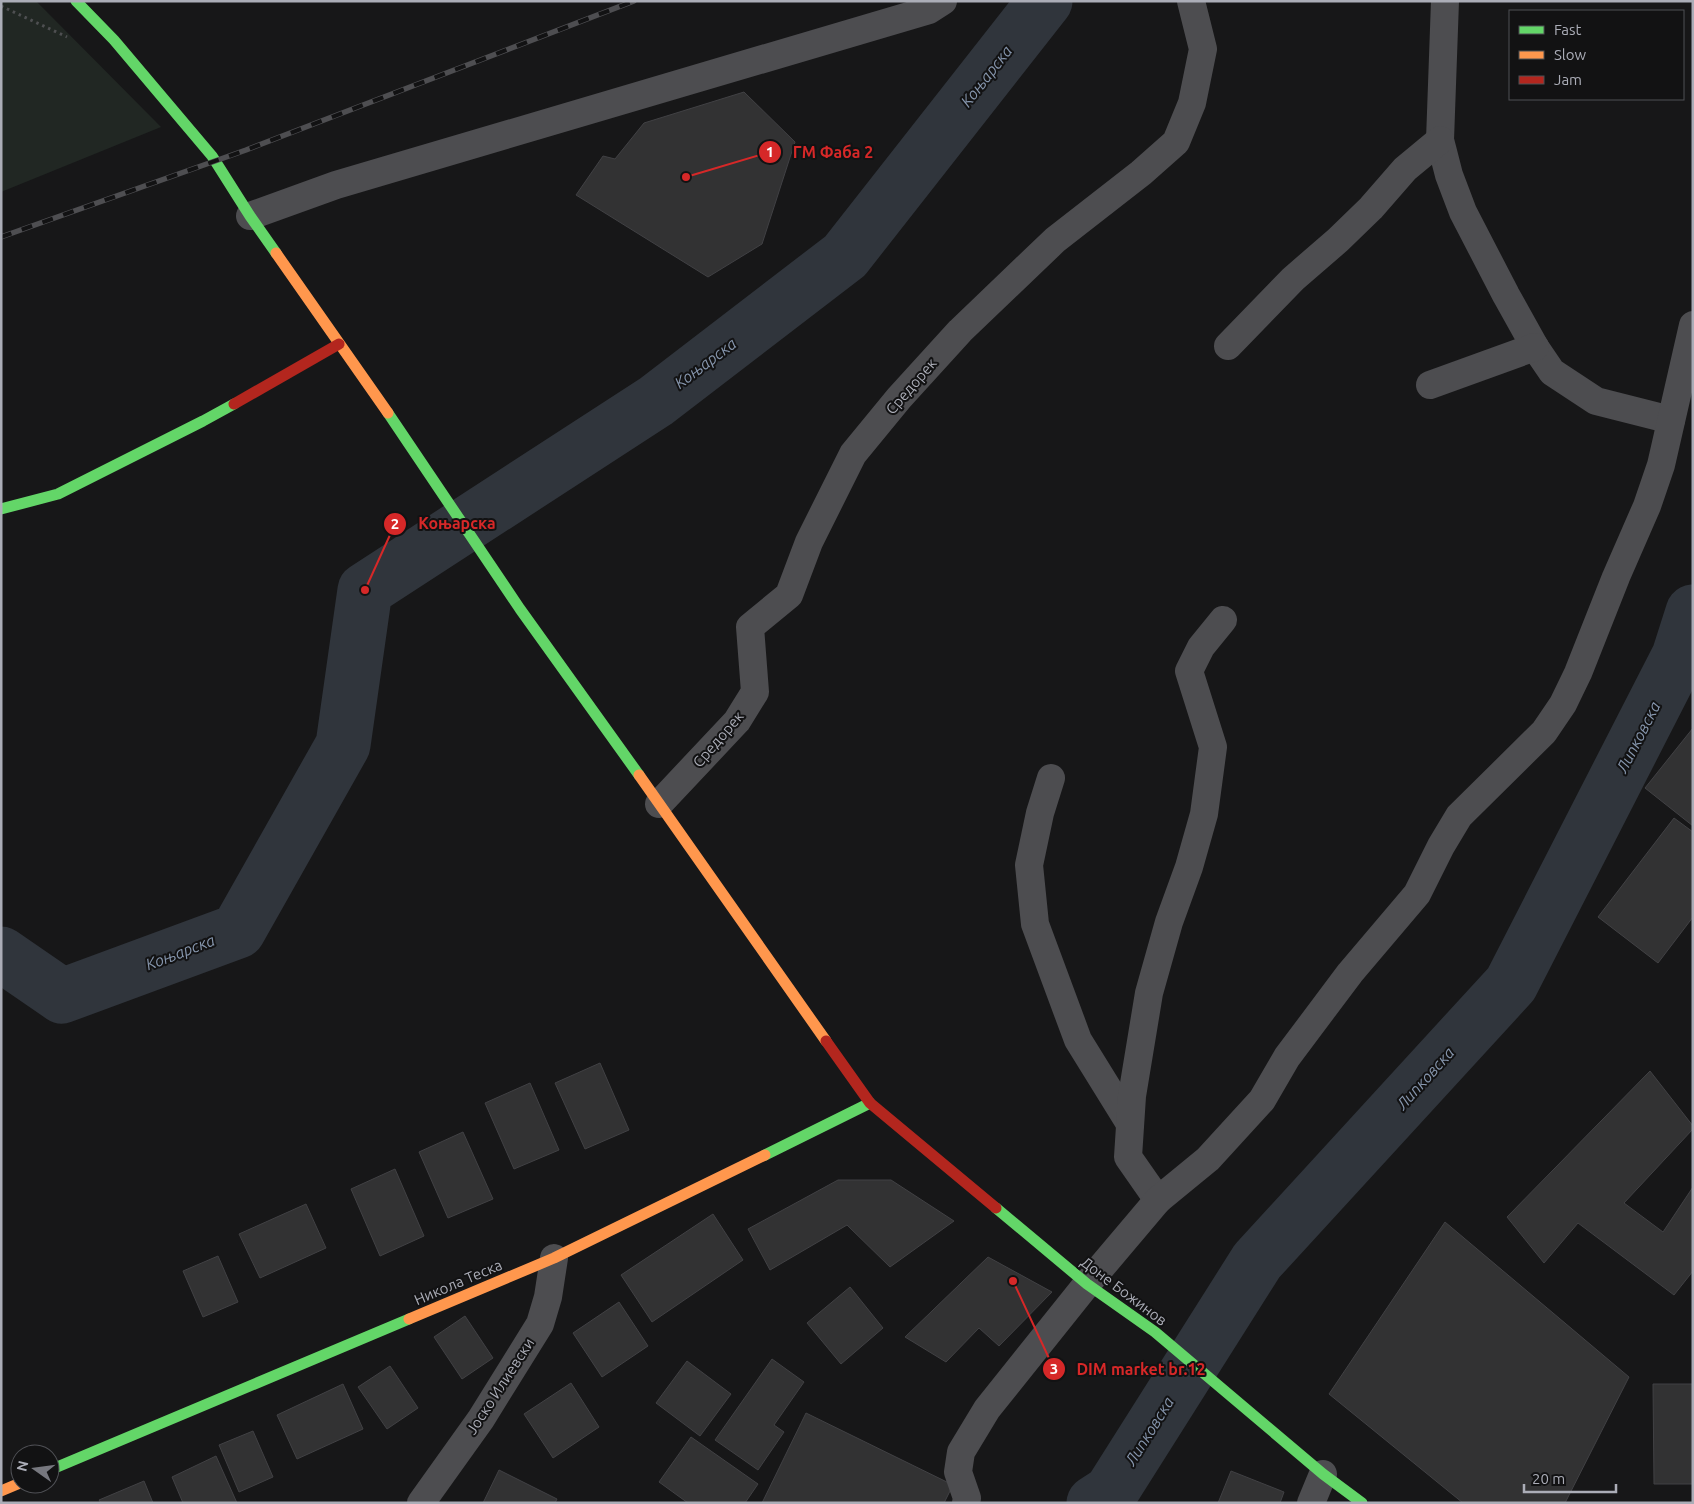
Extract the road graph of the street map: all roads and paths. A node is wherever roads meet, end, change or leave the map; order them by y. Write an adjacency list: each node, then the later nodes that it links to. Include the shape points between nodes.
1 (76, 1): 6 (street, Доне Божинов)
2 (943, 1): 8 (street, via 929,10 336,185)
3 (1191, 1): 18 (street, Средорек, via 1203,49 1192,103 1176,142 1054,240 899,398 854,454 809,542 789,595 750,627 755,692 737,721)
4 (1445, 1): 7 (street)
5 (1, 6): 6 (path, via 73,40 98,48)
6 (114, 40): 8 (street, Доне Божинов, via 212,156)
7 (1440, 140): 11 (street, via 1405,169 1371,208 1293,279); 12 (street, via 1463,212)
8 (250, 216): 10 (street, Доне Божинов)
9 (1693, 325): 14 (street)
10 (339, 344): 15 (street, via 203,421 58,494); 18 (street, Доне Божинов, via 520,609)
11 (1228, 346)
12 (1535, 347): 13 (street); 14 (street, via 1552,372 1596,401)
13 (1430, 385)
14 (1671, 420): 21 (street, via 1647,506 1563,704 1544,732 1459,816 1440,846 1417,894 1350,973 1287,1057 1262,1100 1208,1159)
15 (1, 509)
16 (1223, 620): 20 (street, via 1201,646 1189,671 1213,747 1204,814 1149,993)
17 (1051, 778): 20 (street, via 1029,866 1035,924 1078,1040)
18 (659, 804): 19 (street, Доне Божинов)
19 (870, 1103): 22 (street, Никола Теска); 23 (street, Доне Божинов)
20 (1130, 1124): 21 (street, via 1128,1157)
21 (1158, 1200): 23 (street)
22 (554, 1258): 24 (street, Никола Теска); 26 (street, Јоско Илиевски, via 540,1324 481,1419)
23 (1086, 1284): 25 (street, Доне Божинов, via 1155,1332); 27 (street, via 987,1409 961,1452 958,1472)
24 (60, 1466)
25 (1323, 1474): 28 (street); 29 (street, Доне Божинов)
26 (421, 1503)
27 (966, 1503)
28 (1311, 1503)
29 (1362, 1503)

